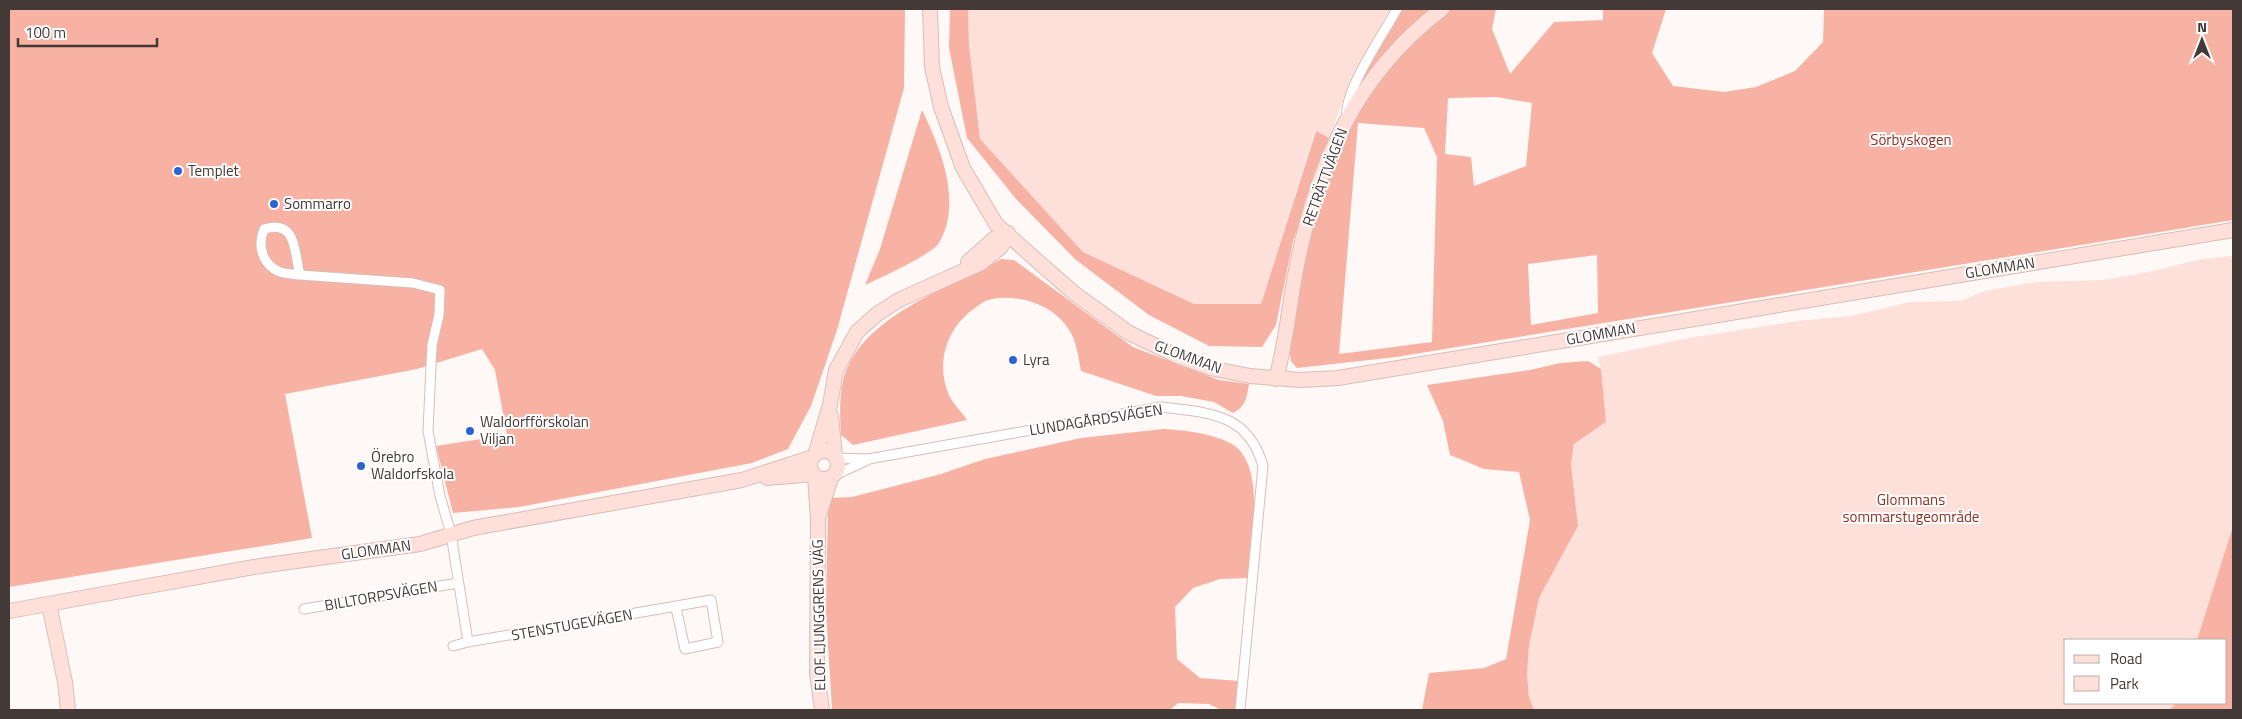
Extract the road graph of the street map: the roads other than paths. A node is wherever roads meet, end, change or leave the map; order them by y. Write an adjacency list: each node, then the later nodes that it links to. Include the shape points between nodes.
1 (930, 9): 6 (street, GLOMMAN, via 932,67 941,107 956,148 1003,220)
2 (1398, 9): 4 (street, via 1355,84 1345,107)
3 (1442, 9): 4 (street, RETRÄTTVÄGEN, via 1405,40 1379,70)
4 (1347, 117): 8 (street, RETRÄTTVÄGEN, via 1313,200 1295,271)
5 (2233, 230): 8 (street, GLOMMAN, via 1338,378)
6 (1008, 233): 8 (street, GLOMMAN, via 1057,279 1129,333 1210,368); 9 (street, via 1001,247 981,263 899,300 876,314 858,332 836,370)
7 (300, 275): 7 (street, via 290,235 272,226 264,229 261,244 268,265 280,273); 17 (street, via 413,283 440,290 439,315 432,345 428,432)
8 (1276, 379)
9 (830, 405): 10 (street); 11 (street)
10 (814, 456): 11 (street, via 825,451); 13 (street, via 811,466); 15 (street, GLOMMAN)
11 (835, 457): 12 (street, LUNDAGÅRDSVÄGEN); 14 (street, via 838,465)
12 (868, 459): 14 (street, LUNDAGÅRDSVÄGEN); 27 (street, LUNDAGÅRDSVÄGEN, via 1161,407 1199,411 1238,425 1259,450 1263,466)
13 (814, 475): 14 (street, via 826,480); 15 (street, GLOMMAN); 16 (street, ELOF LJUNGGRENS VÄG)
14 (833, 477): 16 (street, ELOF LJUNGGRENS VÄG)
15 (742, 480): 17 (street, GLOMMAN)
16 (818, 520): 26 (street, ELOF LJUNGGRENS VÄG, via 817,674)
17 (451, 534): 18 (street); 19 (street, GLOMMAN, via 420,544 260,566)
18 (458, 583): 21 (street, BILLTORPSVÄGEN); 23 (street)
19 (50, 604): 22 (street, GLOMMAN); 25 (street)
20 (676, 608): 20 (street, STENSTUGEVÄGEN, via 710,600 718,642 685,649); 23 (street, STENSTUGEVÄGEN)
21 (304, 609)
22 (9, 611)
23 (468, 642): 24 (street, STENSTUGEVÄGEN)
24 (453, 646)
25 (68, 710)
26 (822, 710)
27 (1240, 710)

